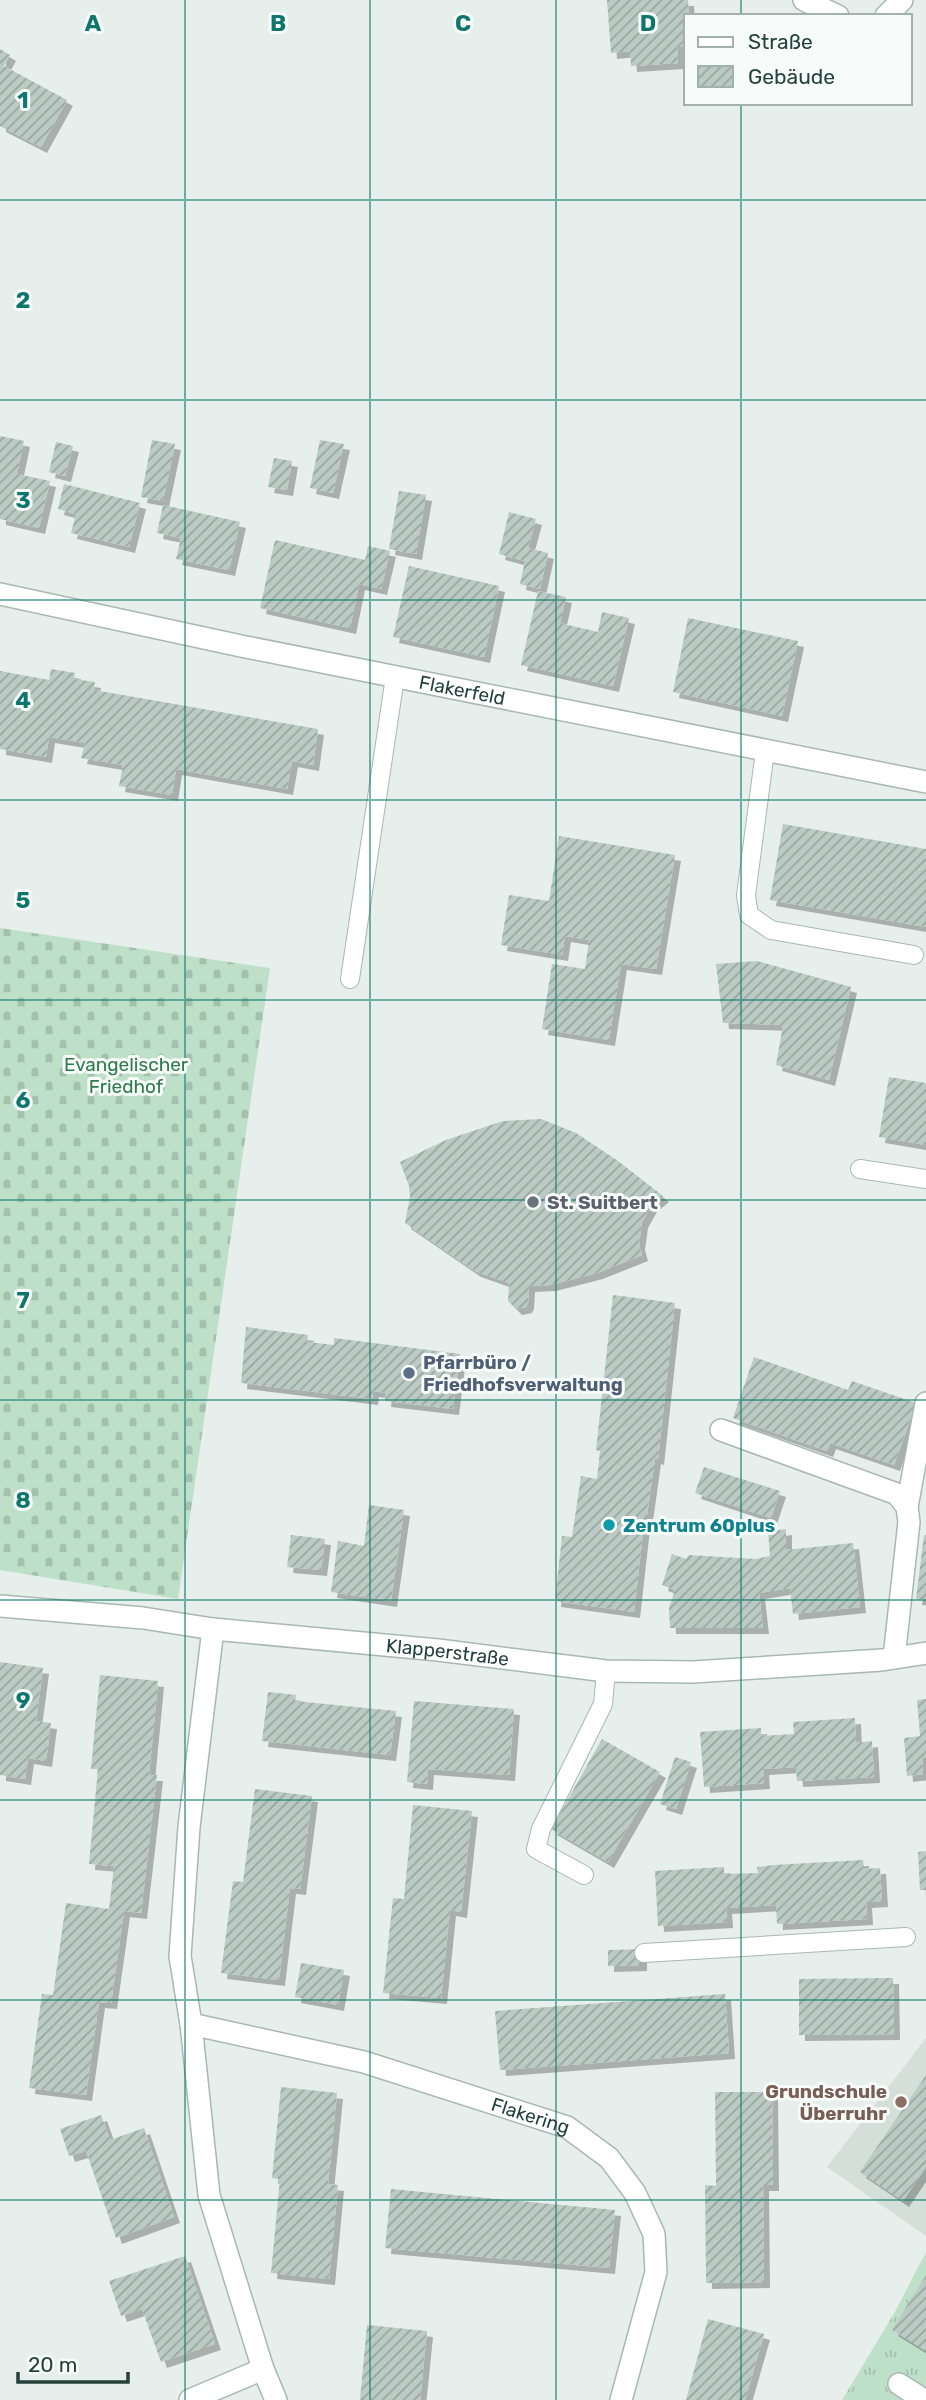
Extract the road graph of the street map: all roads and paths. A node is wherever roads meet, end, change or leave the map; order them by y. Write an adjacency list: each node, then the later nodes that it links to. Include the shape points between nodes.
1 (804, 0): 3 (street)
2 (902, 0): 4 (street)
3 (834, 14)
4 (888, 14)
5 (0, 594): 6 (street, Flakerfeld)
6 (395, 677): 7 (street, Flakerfeld); 10 (lane)
7 (765, 751): 8 (street, Flakerfeld); 9 (lane, via 746,895 749,915 771,930)
8 (926, 782)
9 (914, 955)
10 (350, 979)
11 (860, 1169): 12 (lane)
12 (926, 1179)
13 (926, 1403): 15 (street)
14 (721, 1430): 15 (street, via 897,1494)
15 (907, 1507): 19 (street)
16 (0, 1606): 17 (street, Klapperstraße)
17 (213, 1629): 20 (street, Klapperstraße); 24 (street, via 189,1827 180,1956)
18 (926, 1653): 19 (street, Klapperstraße)
19 (894, 1658): 20 (street, Klapperstraße, via 693,1672)
20 (606, 1671): 21 (lane, via 603,1704 541,1829 536,1849)
21 (584, 1875)
22 (906, 1937): 23 (lane)
23 (644, 1953)
24 (191, 2024): 25 (street, via 209,2195); 29 (street, Flakering, via 364,2062 491,2102 567,2127 609,2158 635,2193 654,2234 656,2272)
25 (263, 2370): 27 (street); 28 (street)
26 (899, 2384): 30 (street)
27 (190, 2400)
28 (276, 2400)
29 (621, 2400)
30 (924, 2400)

